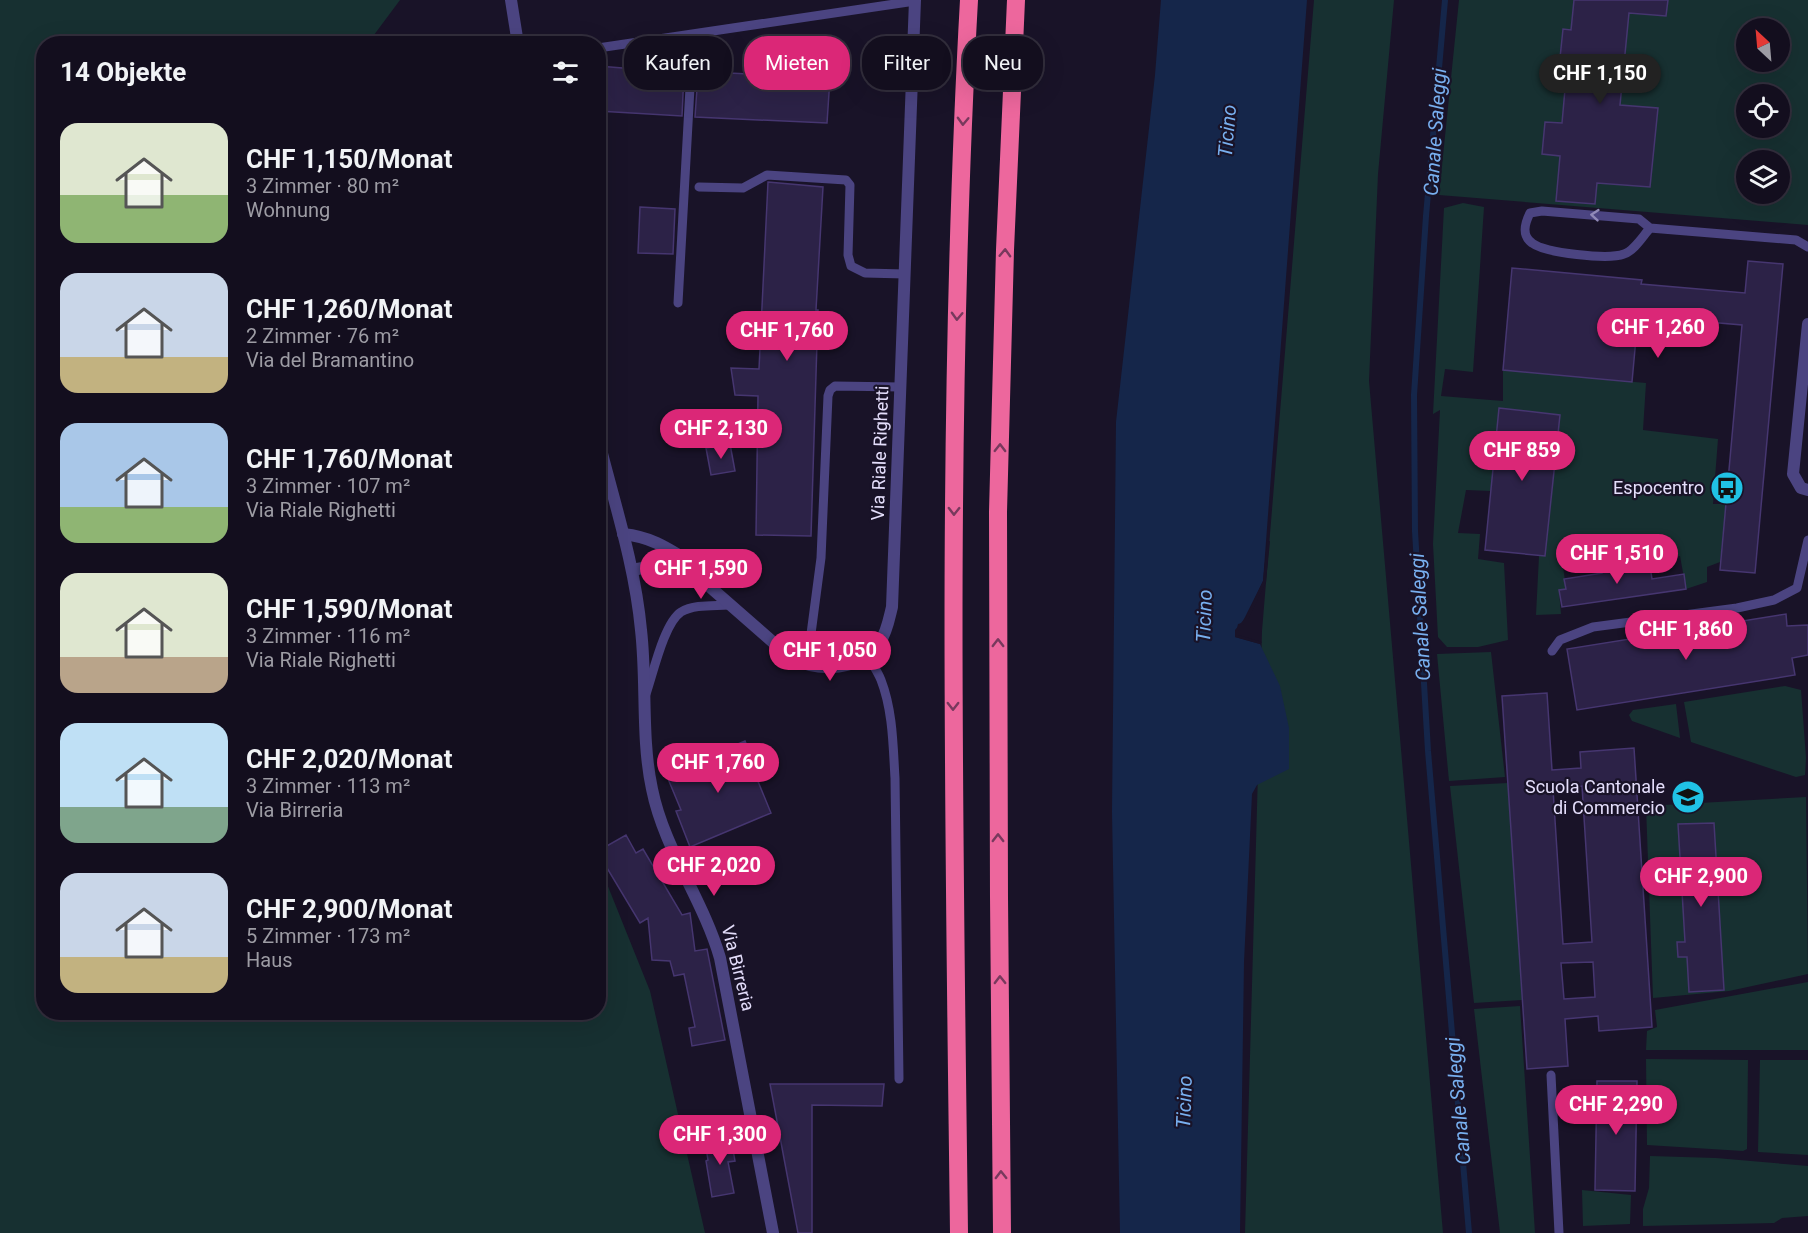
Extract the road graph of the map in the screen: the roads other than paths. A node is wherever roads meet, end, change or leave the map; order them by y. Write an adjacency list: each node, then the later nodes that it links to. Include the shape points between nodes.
1 (511, 0): 6 (street)
2 (969, 0): 29 (highway, one-way to 29, via 958,265 953,536)
3 (1016, 0): 30 (highway, one-way to 3, via 998,512)
4 (915, 1): 5 (lane); 11 (street, Via Riale Righetti)
5 (693, 34): 7 (lane); 12 (lane)
6 (517, 36)
7 (606, 47)
8 (699, 187): 11 (lane, via 743,188 767,175 846,180 850,185 851,266 865,273)
9 (1650, 228): 9 (lane, one-way to 9, via 1639,219 1542,211 1530,213 1525,234 1531,242 1546,249 1610,257 1626,254); 10 (lane, via 1796,240)
10 (1808, 247)
11 (905, 274): 14 (street, Via Riale Righetti)
12 (678, 303)
13 (1808, 324): 16 (street, via 1793,474 1801,488)
14 (901, 387): 23 (street, Via Riale Righetti, via 892,607 884,636); 24 (lane, via 834,386 828,396 821,558)
15 (606, 469): 17 (street, Via Birreria)
16 (1808, 490)
17 (623, 534): 19 (street, Via Birreria); 20 (street, via 658,542 690,562)
18 (1808, 540): 22 (lane, via 1797,588 1774,600 1593,627 1560,640)
19 (632, 570): 20 (street, via 664,564); 25 (street, Via Birreria)
20 (694, 573): 21 (street)
21 (728, 605): 24 (street, via 791,658); 25 (lane, via 691,608 674,618)
22 (1552, 651)
23 (868, 656): 24 (street, via 834,667); 27 (lane, via 885,690 892,729)
24 (807, 664)
25 (646, 697): 28 (street, Via Birreria, via 652,789 659,818 711,928 720,958)
26 (1551, 1075): 31 (lane)
27 (899, 1079)
28 (773, 1233)
29 (960, 1233)
30 (1002, 1233)
31 (1559, 1233)

